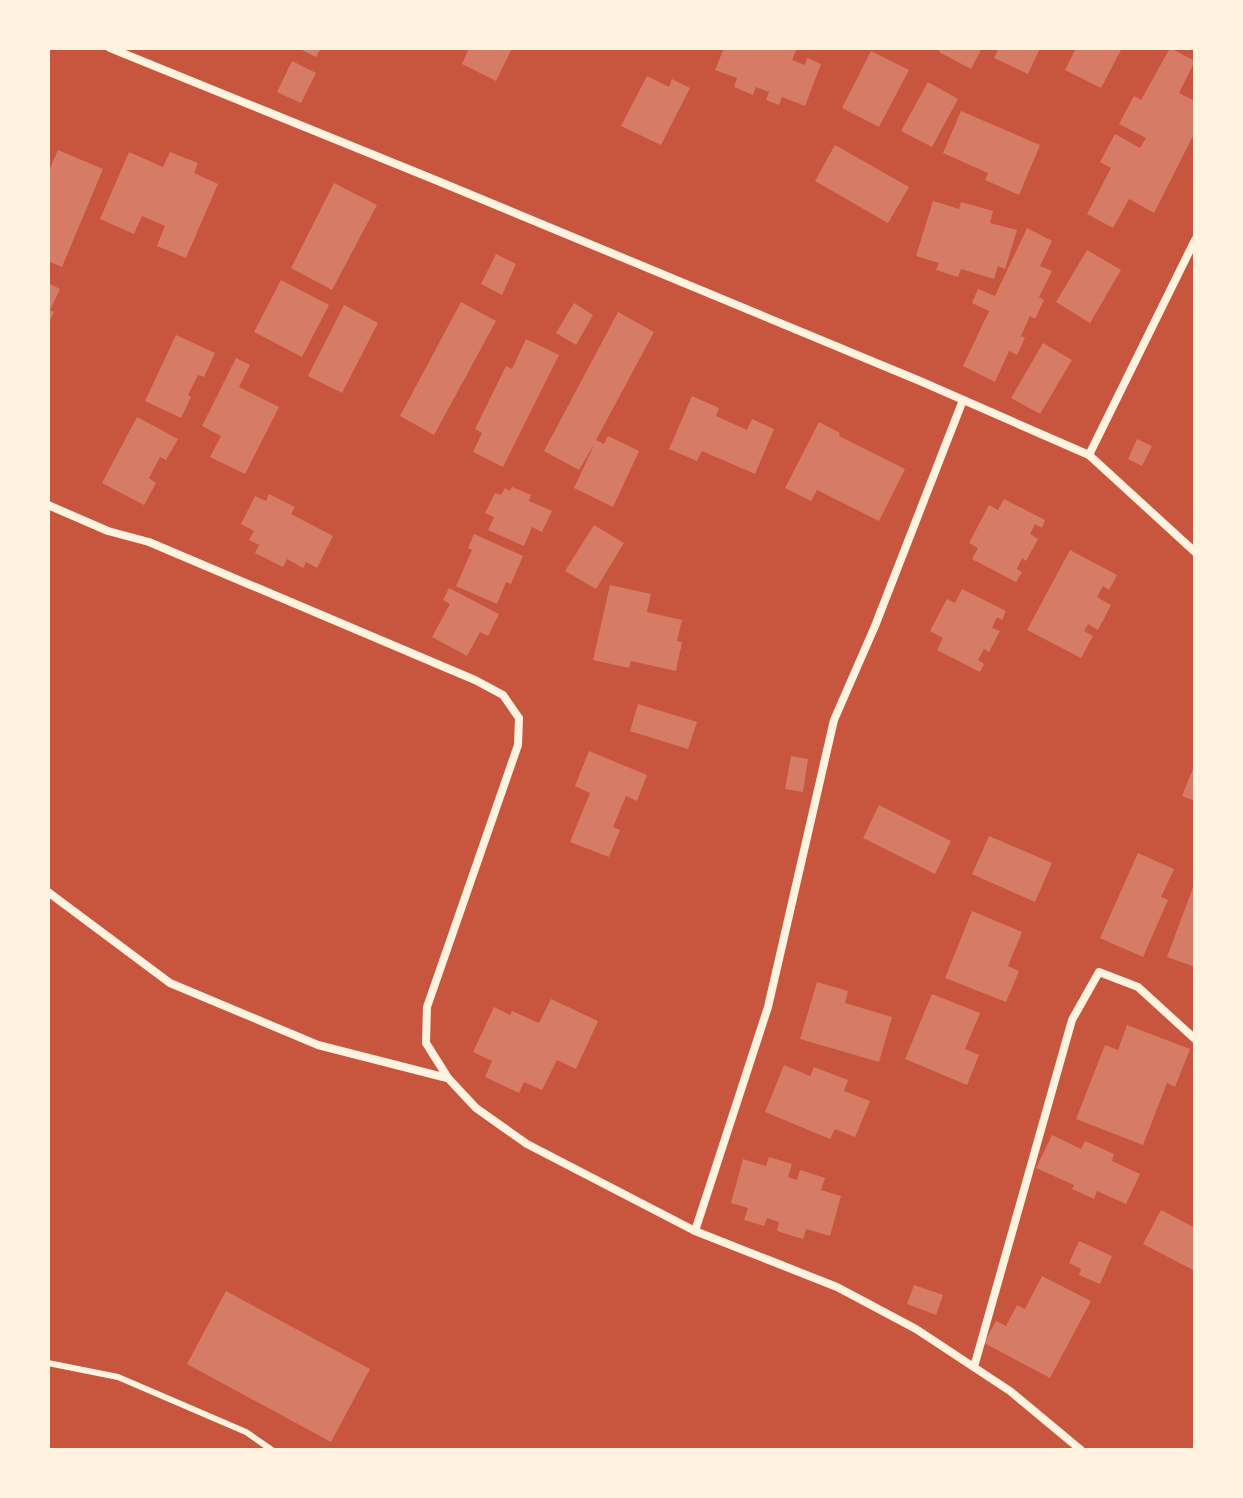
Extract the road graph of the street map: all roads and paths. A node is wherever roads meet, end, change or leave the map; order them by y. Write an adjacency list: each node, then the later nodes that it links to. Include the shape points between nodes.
1 (110, 48): 3 (street)
2 (1195, 240): 4 (street)
3 (963, 400): 4 (street); 10 (street, via 834,720 768,1007)
4 (1089, 455): 6 (street)
5 (48, 505): 9 (street, via 149,542 503,695 519,718 518,745 427,1007 426,1043)
6 (1195, 552)
7 (48, 892): 9 (street, via 170,983 318,1045)
8 (1195, 1039): 12 (street, via 1138,987 1099,972 1072,1020)
9 (448, 1078): 10 (street, via 476,1108 527,1144)
10 (695, 1231): 12 (street, via 837,1287)
11 (48, 1363): 13 (lane, via 118,1377 246,1432)
12 (974, 1367): 14 (street)
13 (272, 1450)
14 (1081, 1450)

